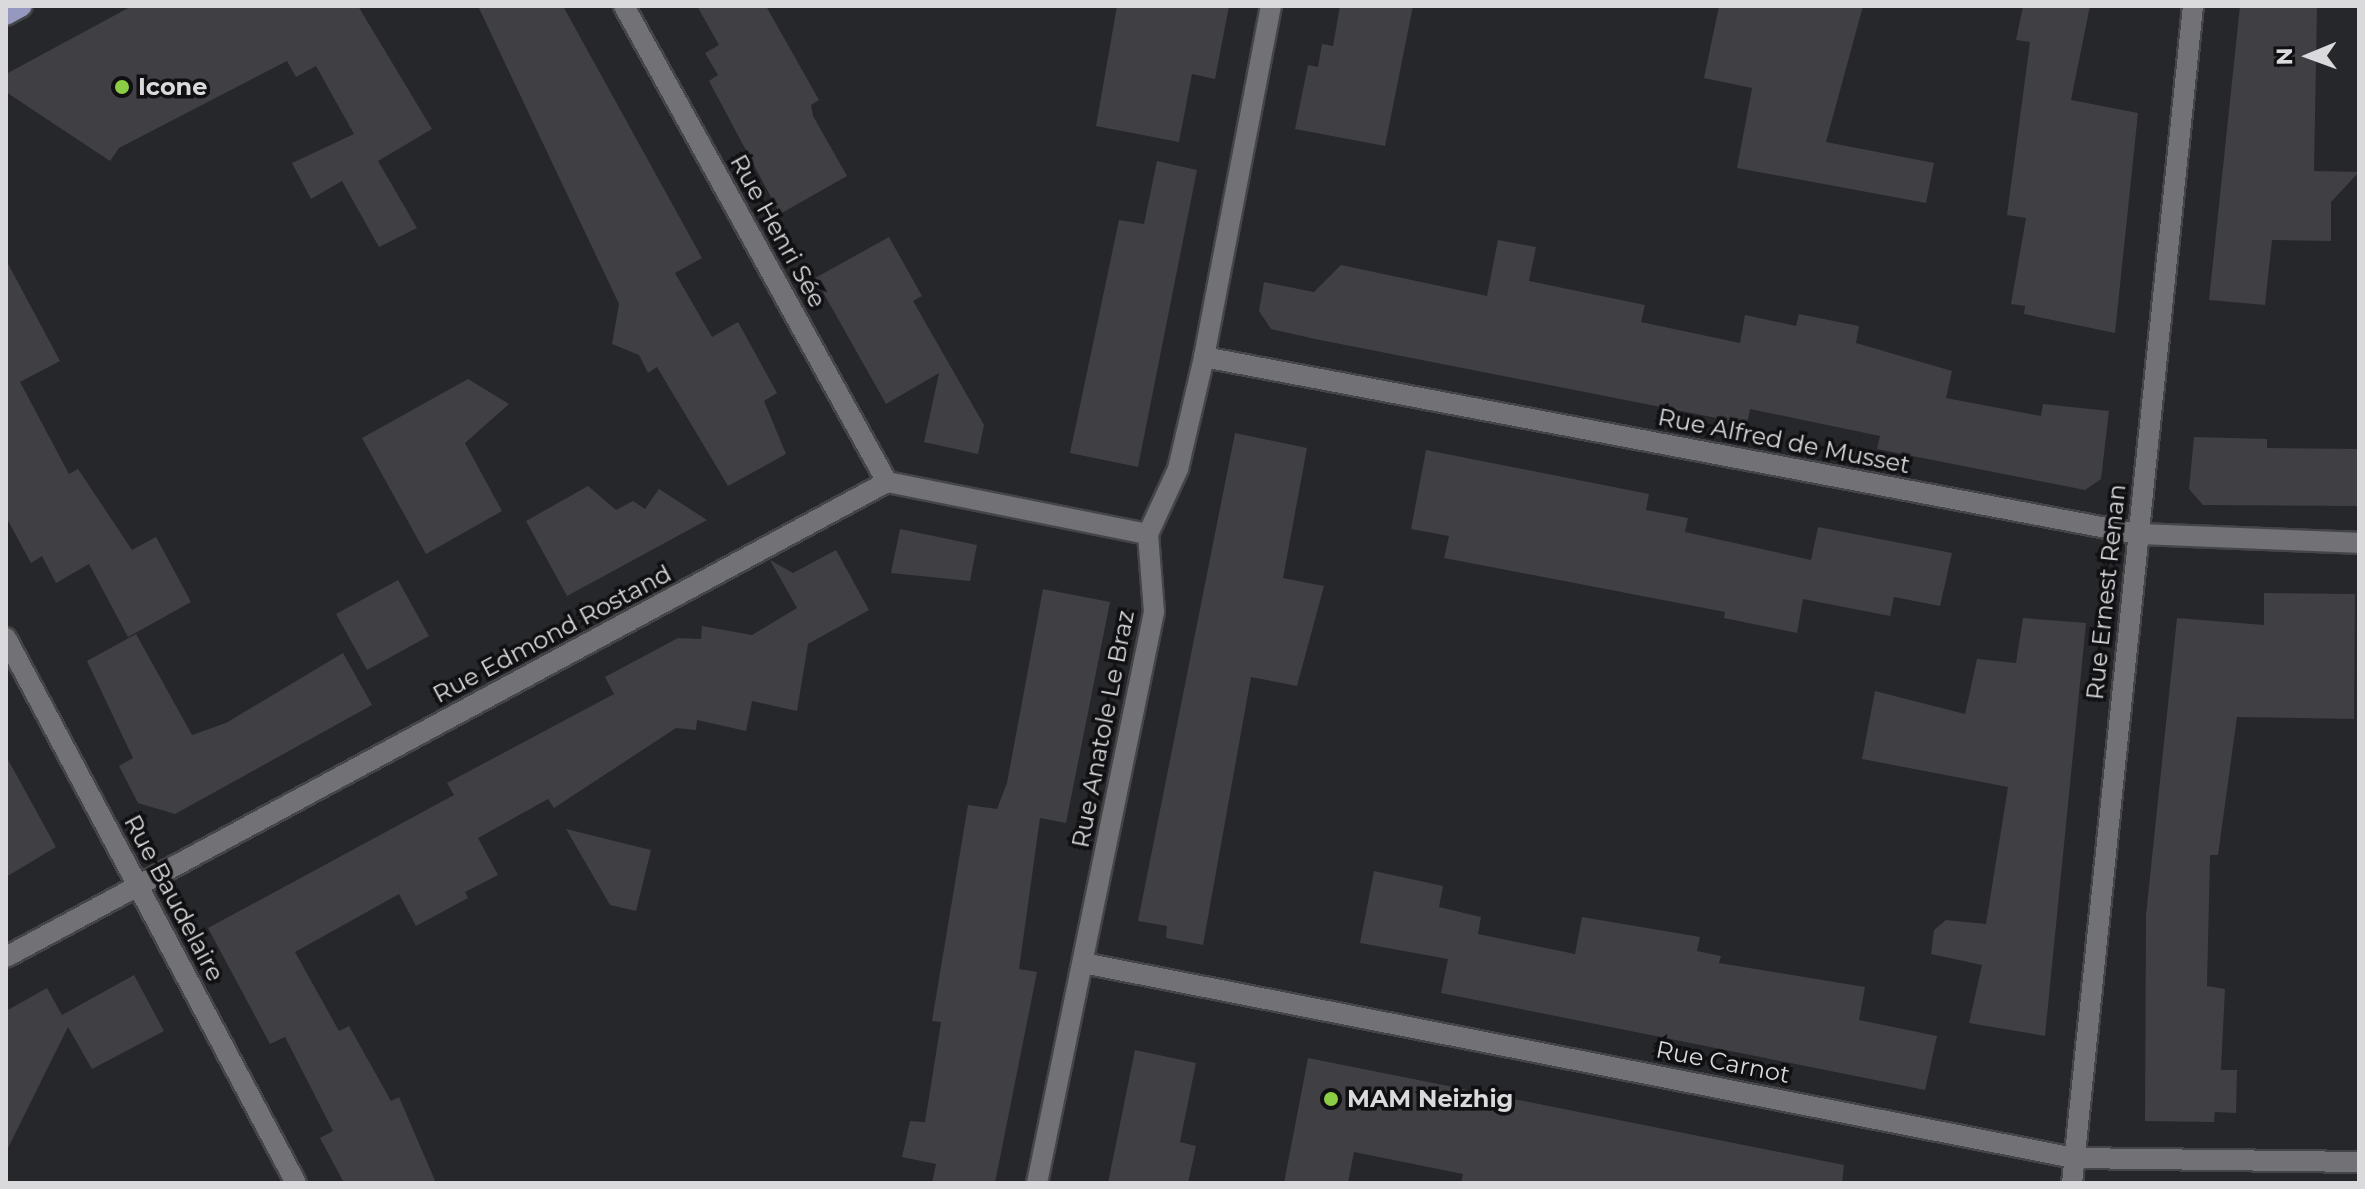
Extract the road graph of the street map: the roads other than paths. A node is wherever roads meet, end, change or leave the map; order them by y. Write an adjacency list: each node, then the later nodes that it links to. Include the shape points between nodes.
1 (22, 6): 5 (main road)
2 (624, 6): 7 (street, Rue Henri Sée)
3 (1271, 6): 6 (street, Rue Anatole Le Braz)
4 (2193, 6): 9 (street, Rue Ernest Renan)
5 (6, 15)
6 (1204, 357): 8 (street, Rue Anatole Le Braz, via 1178,469); 9 (street, Rue Alfred de Musset)
7 (887, 482): 8 (street); 12 (street, Rue Edmond Rostand)
8 (1148, 534): 14 (street, Rue Anatole Le Braz, via 1154,612)
9 (2138, 534): 10 (street, Rue Alfred de Musset); 15 (street, Rue Ernest Renan)
10 (2359, 543)
11 (6, 638): 12 (street, Rue Baudelaire)
12 (138, 886): 13 (street, Rue Edmond Rostand); 17 (street, Rue Baudelaire)
13 (6, 957)
14 (1083, 963): 15 (street, Rue Carnot); 18 (street, Rue Anatole Le Braz)
15 (2074, 1158): 16 (street, Rue Carnot); 19 (street, Rue Ernest Renan)
16 (2359, 1162)
17 (296, 1183)
18 (1037, 1183)
19 (2072, 1183)

